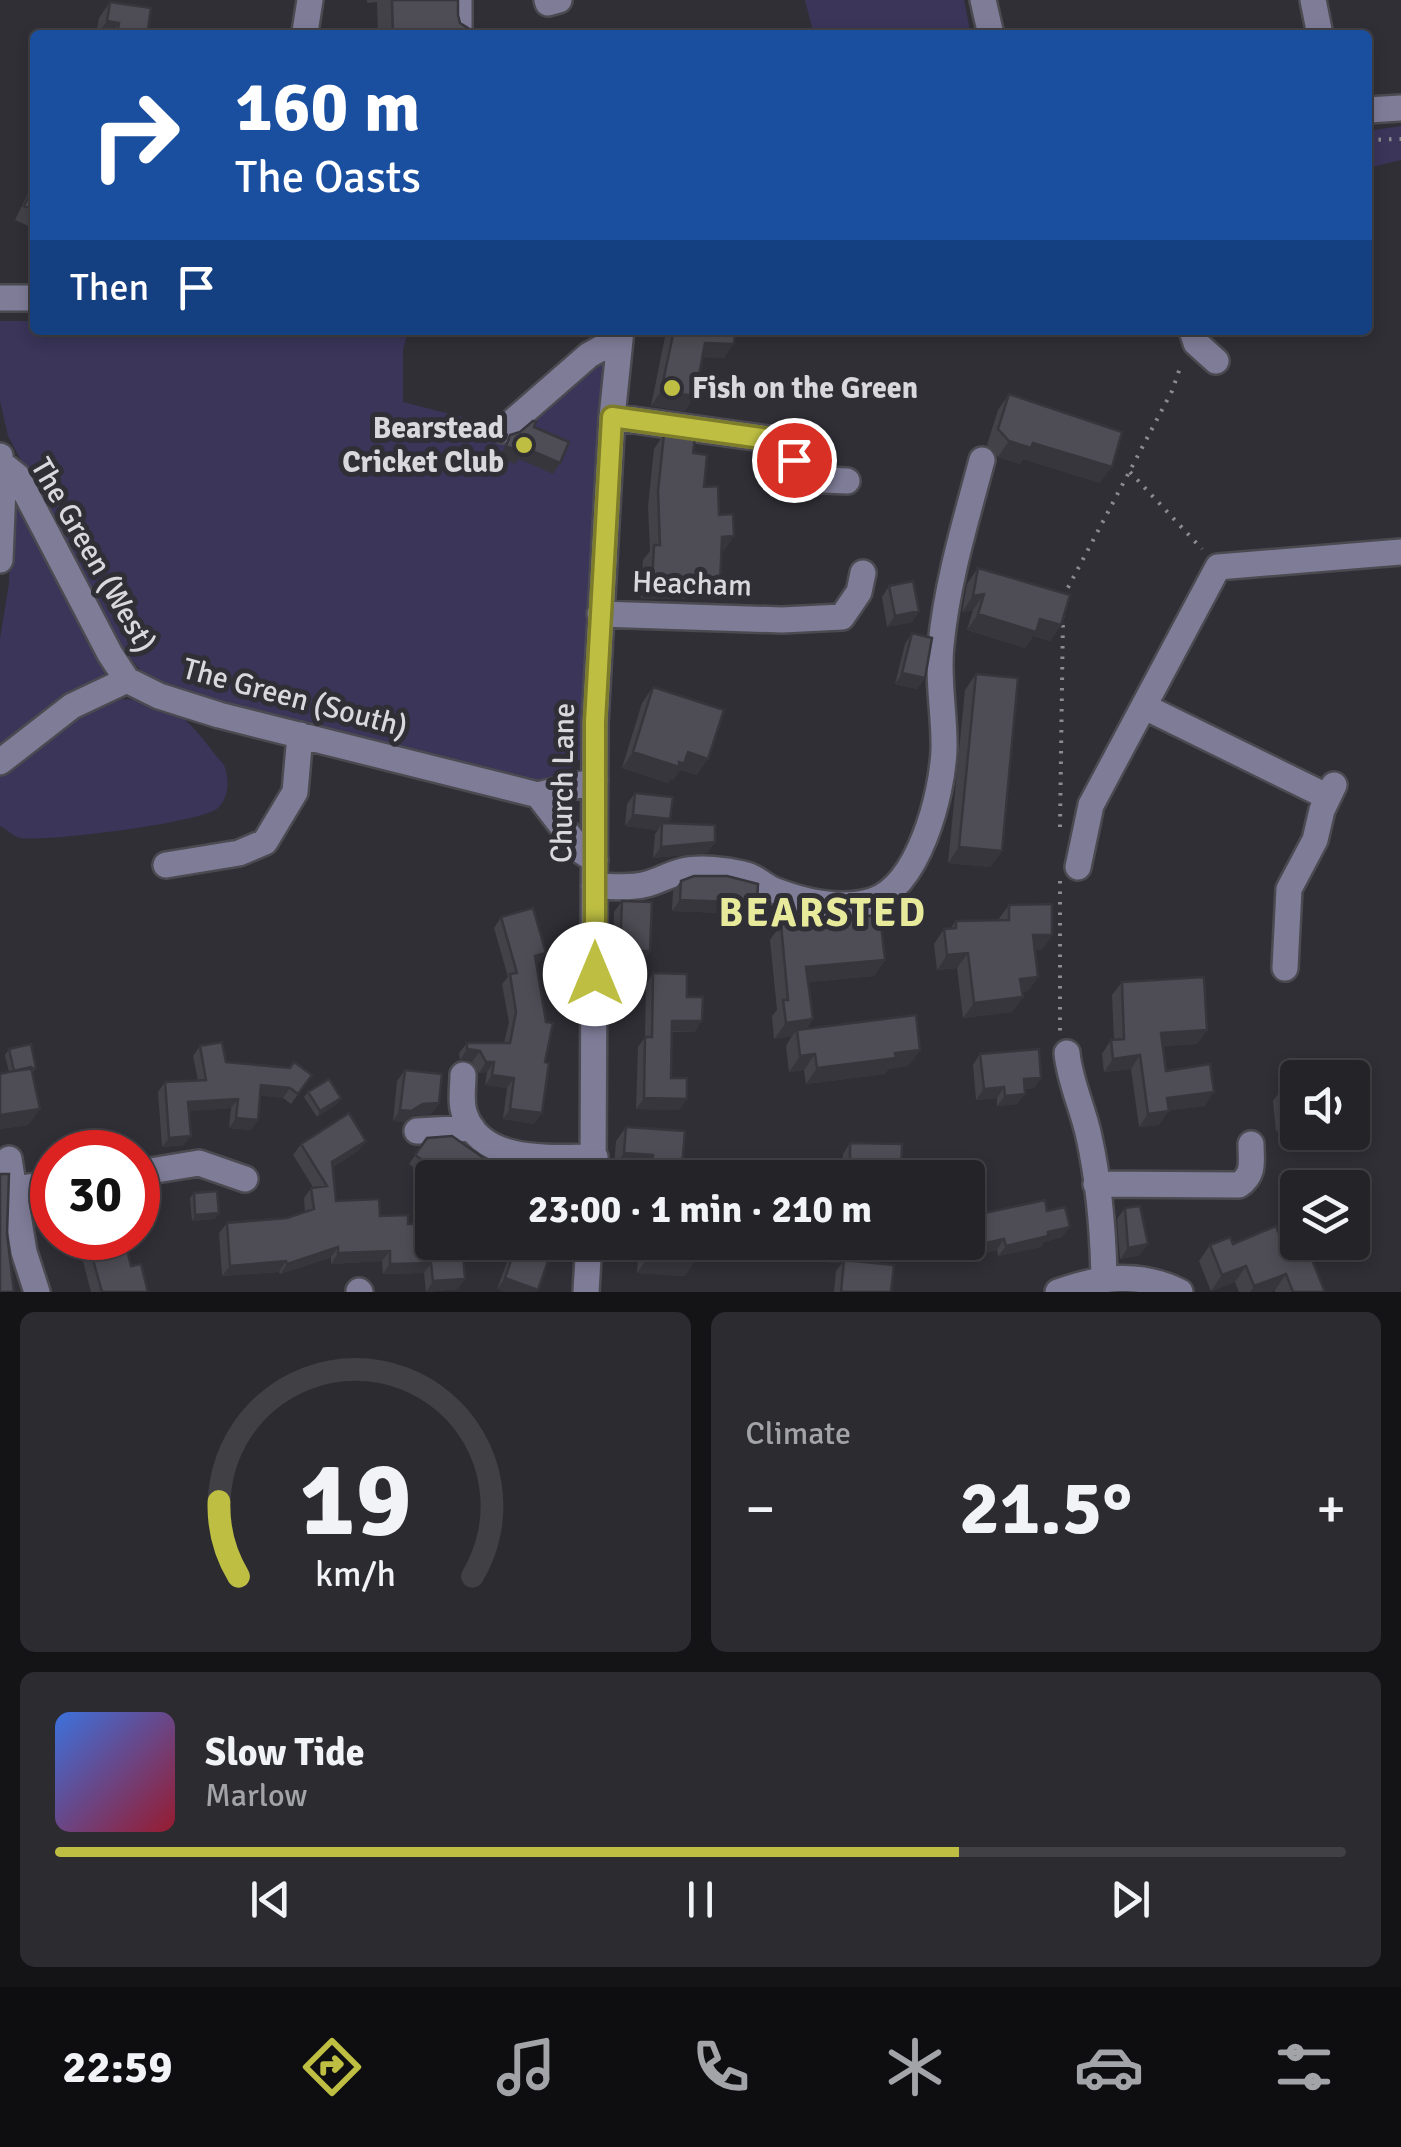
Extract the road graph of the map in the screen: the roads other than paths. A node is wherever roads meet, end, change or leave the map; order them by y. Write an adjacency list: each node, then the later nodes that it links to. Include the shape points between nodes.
1 (310, 0): 7 (street)
2 (459, 0): 8 (street)
3 (547, 0): 4 (street)
4 (559, 0)
5 (983, 0): 9 (street)
6 (1313, 0): 10 (street)
7 (305, 30)
8 (460, 30)
9 (990, 30)
10 (1319, 30)
11 (1401, 108): 12 (street)
12 (1372, 110)
13 (0, 298): 14 (street)
14 (30, 298)
15 (619, 335): 20 (street)
16 (620, 335): 19 (street, Church Lane)
17 (1193, 335): 18 (street)
18 (1216, 361)
19 (612, 417): 23 (street, via 783,441 804,479); 27 (street, Church Lane)
20 (503, 430)
21 (1, 460): 25 (street); 28 (street, The Green (West), via 17,476)
22 (982, 460): 35 (street, via 940,646 944,752 937,792 902,882 873,900 814,903 772,891 742,873 683,871 633,887)
23 (847, 481)
24 (1401, 552): 29 (street, via 1218,567)
25 (0, 560)
26 (863, 573): 27 (street, Heacham, via 842,617)
27 (600, 614): 32 (street, Church Lane)
28 (127, 680): 30 (street, The Green (South), via 187,706); 31 (street, via 72,706)
29 (1145, 706): 36 (street, via 1091,806); 37 (street, via 1328,797 1287,901)
30 (300, 735): 33 (street, The Green (South)); 34 (street, via 295,792 266,842)
31 (0, 762)
32 (594, 780): 33 (street, The Green (South)); 35 (street, Church Lane)
33 (538, 795): 35 (street)
34 (166, 865)
35 (594, 873): 45 (street, Church Lane)
36 (1069, 873)
37 (1286, 968)
38 (1067, 1053): 48 (street)
39 (462, 1075): 40 (street)
40 (472, 1128): 41 (street); 44 (street, via 504,1152)
41 (417, 1131)
42 (1251, 1144): 48 (street, via 1252,1170 1239,1184)
43 (9, 1159): 50 (street)
44 (549, 1160)
45 (594, 1160)
46 (160, 1169): 47 (street, via 200,1163)
47 (245, 1179)
48 (1096, 1184): 52 (street)
49 (30, 1187): 50 (street)
50 (14, 1189): 54 (street)
51 (586, 1260): 53 (street)
52 (1104, 1278): 55 (street); 56 (street, via 1144,1278)
53 (582, 1290)
54 (37, 1292)
55 (1058, 1292)
56 (1180, 1292)

